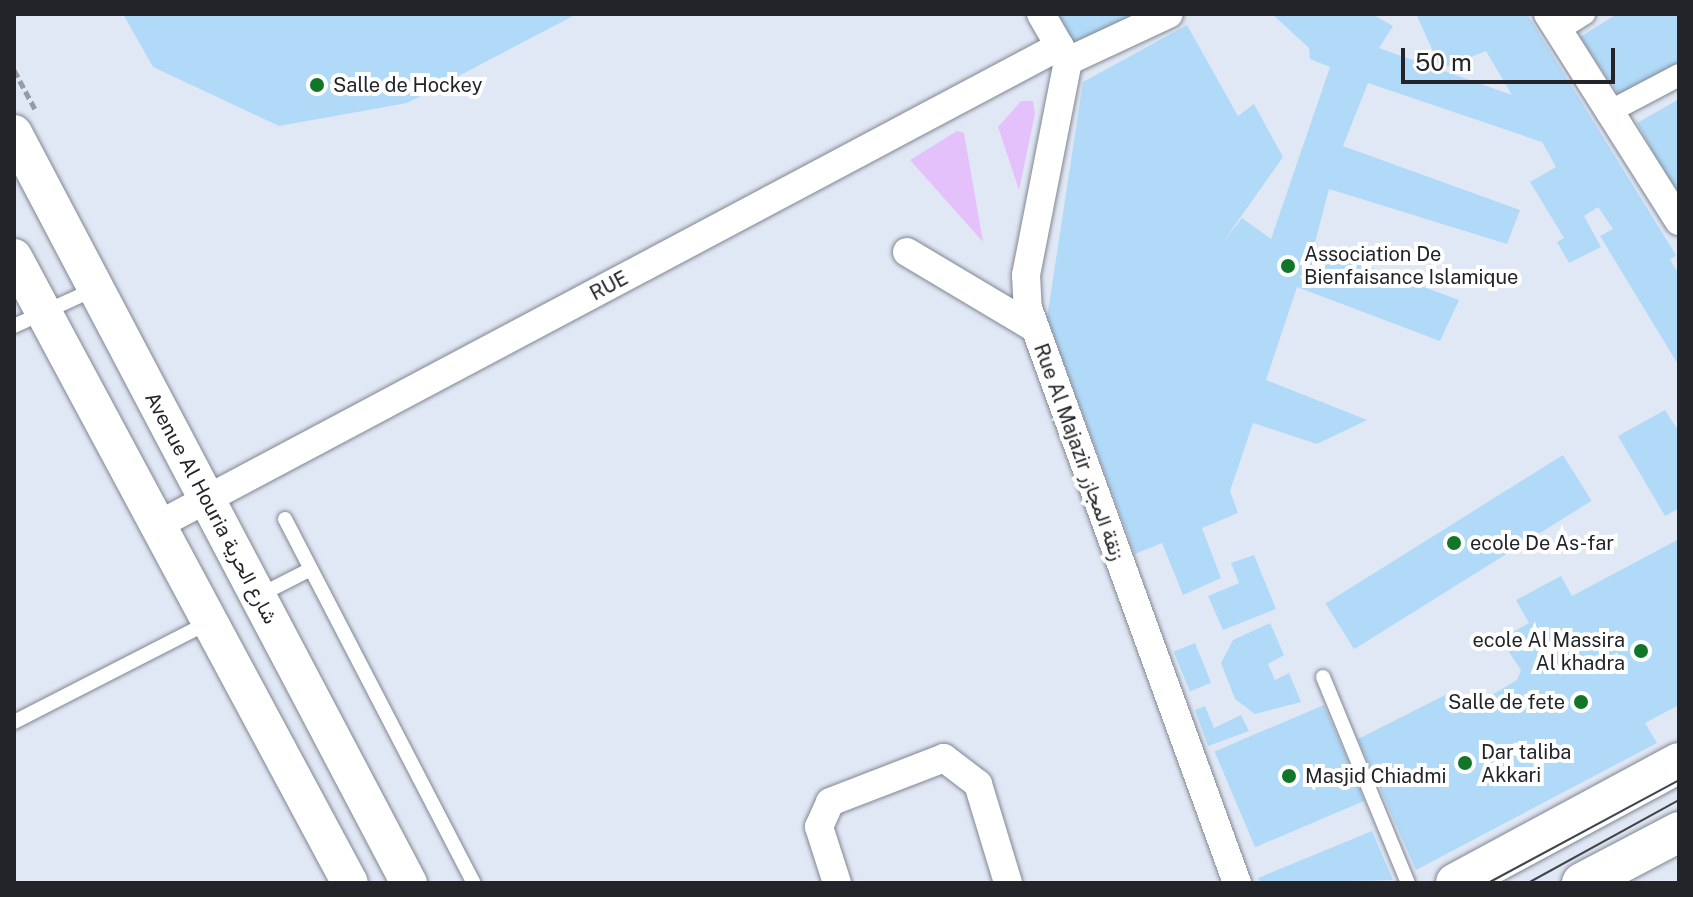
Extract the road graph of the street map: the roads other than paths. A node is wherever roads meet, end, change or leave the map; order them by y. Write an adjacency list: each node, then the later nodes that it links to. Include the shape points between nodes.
1 (1041, 14): 5 (street)
2 (1169, 14): 5 (street, RUE)
3 (1584, 14): 4 (street)
4 (1553, 22): 7 (street)
5 (1064, 54): 14 (street, Rue Al Majazir زنقة المجازر, via 1026,275); 15 (street, RUE)
6 (1679, 75): 7 (street)
7 (1607, 113): 9 (street)
8 (14, 133): 12 (street, Avenue Al Houria شارع الحرية)
9 (1676, 210)
10 (907, 252): 14 (street)
11 (14, 257): 13 (street)
12 (95, 289): 13 (lane); 15 (street, Avenue Al Houria شارع الحرية)
13 (29, 319): 17 (street)
14 (1033, 327): 30 (street, Rue Al Majazir زنقة المجازر)
15 (206, 499): 17 (street, RUE); 19 (street, Avenue Al Houria شارع الحرية)
16 (285, 519): 18 (lane)
17 (158, 525): 20 (street)
18 (309, 570): 19 (lane); 27 (lane)
19 (258, 597): 26 (street, Avenue Al Houria شارع الحرية)
20 (210, 622): 22 (lane); 25 (street)
21 (1323, 677): 31 (lane)
22 (14, 722)
23 (1679, 763): 32 (main road)
24 (1679, 832): 33 (main road)
25 (350, 883)
26 (409, 883)
27 (474, 883)
28 (837, 883): 29 (street, via 819,827 830,802 944,758 978,784)
29 (1008, 883)
30 (1237, 883)
31 (1408, 883)
32 (1456, 883)
33 (1582, 883)

